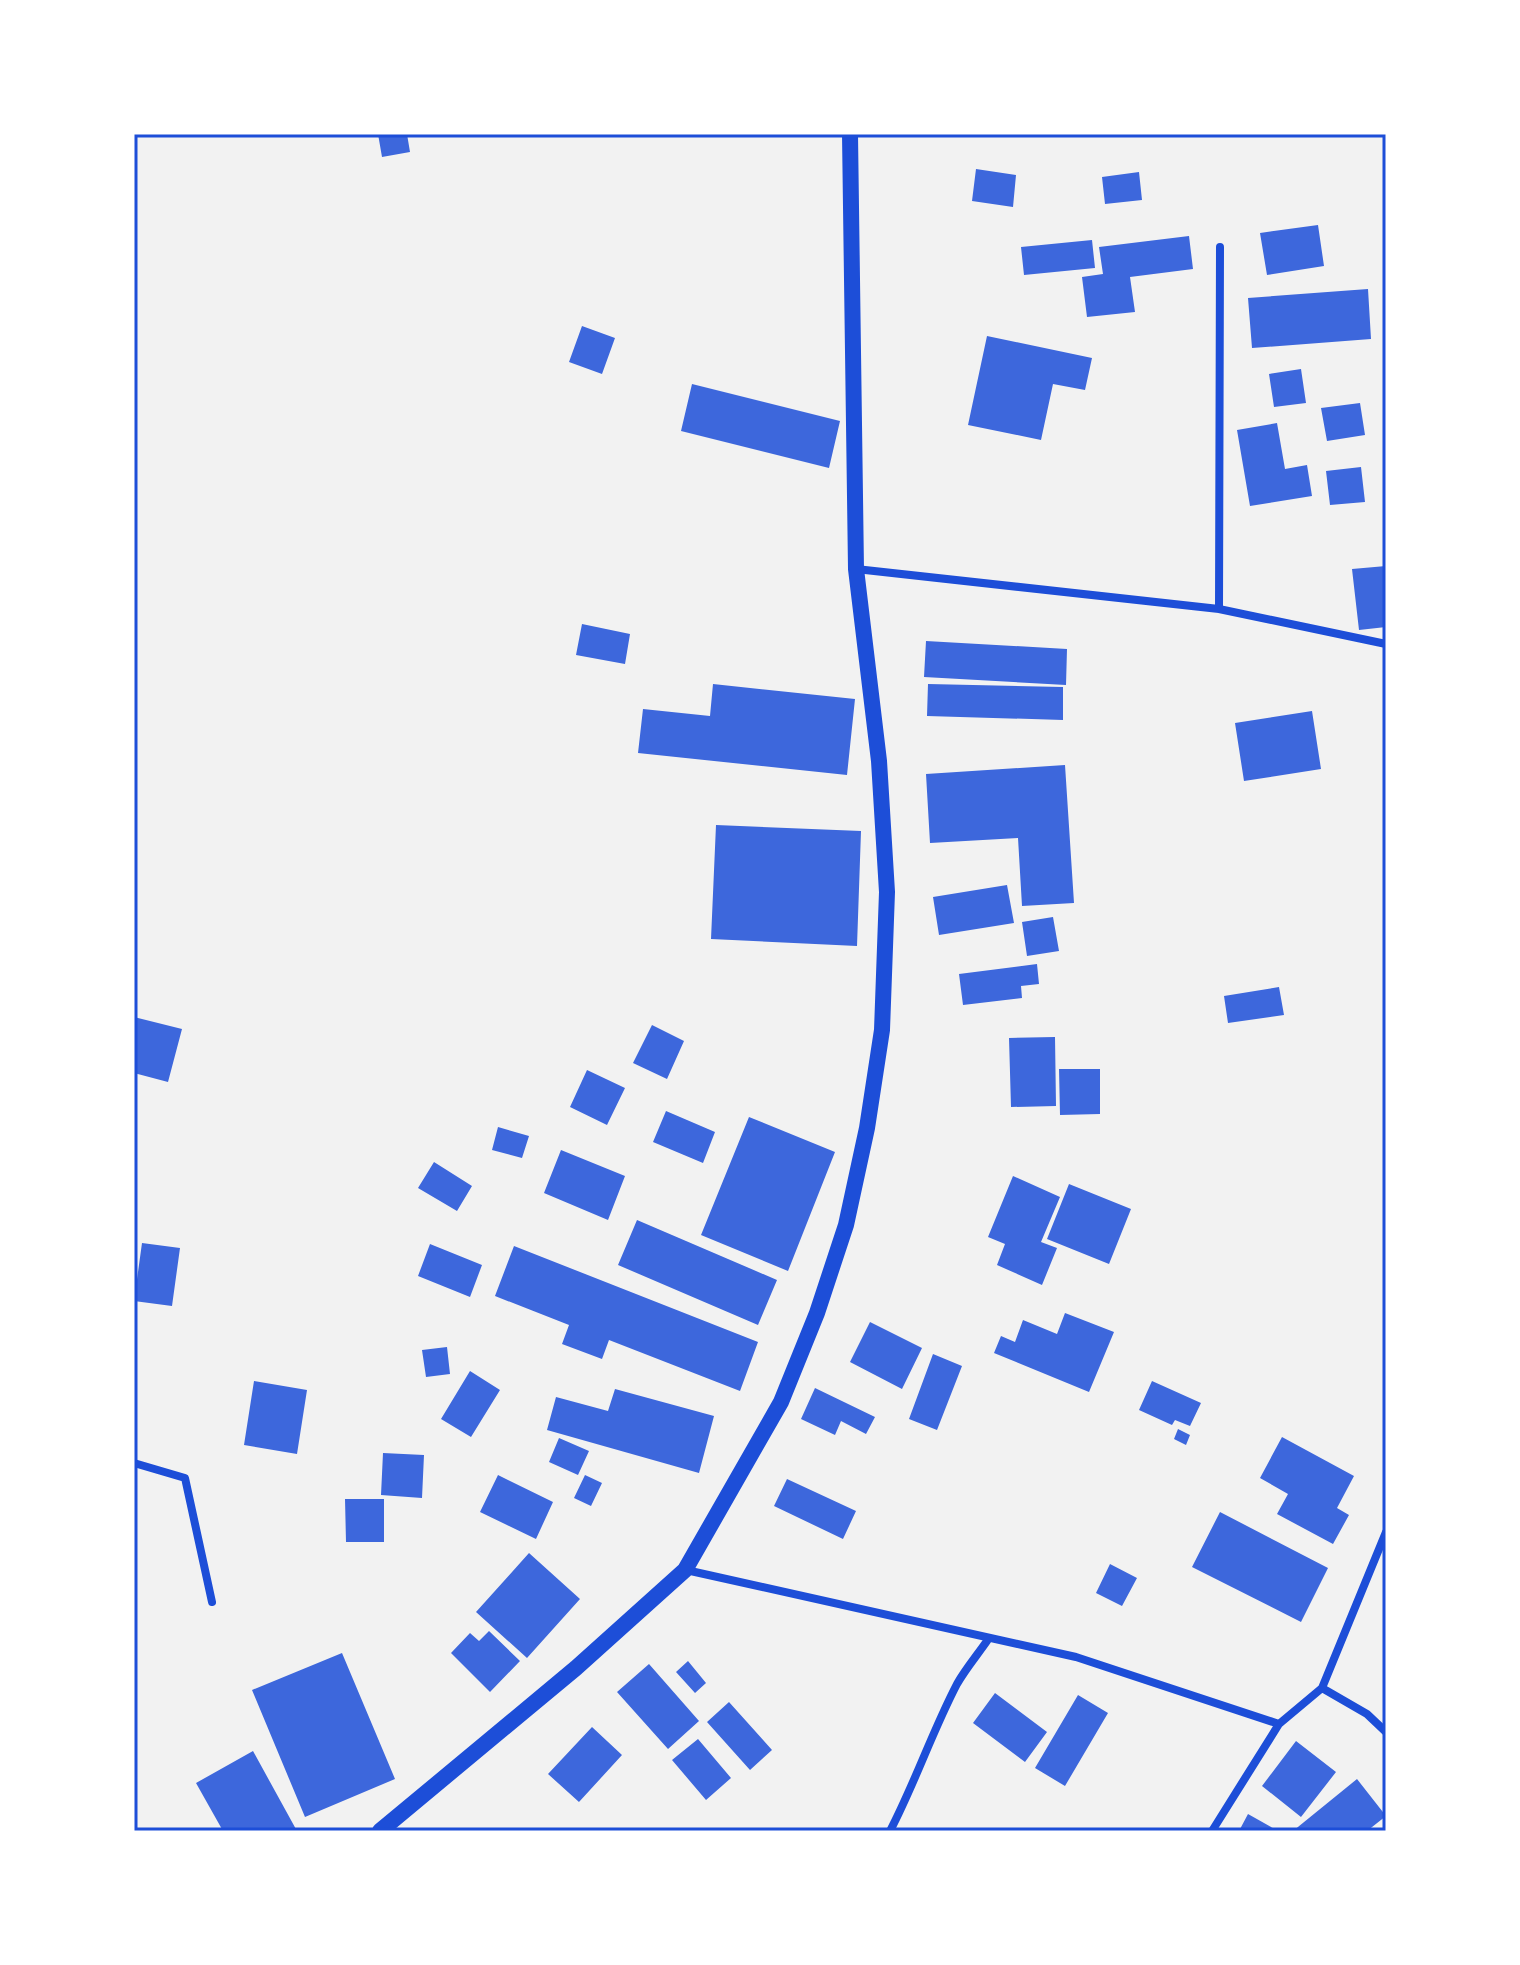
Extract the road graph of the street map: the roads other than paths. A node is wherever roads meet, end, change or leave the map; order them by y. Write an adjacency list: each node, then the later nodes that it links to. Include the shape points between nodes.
1 (850, 134): 3 (main road)
2 (1220, 247): 4 (street)
3 (856, 569): 4 (street); 8 (main road, via 879,761 887,892 882,1030 867,1128 846,1225 781,1402)
4 (1219, 609): 5 (street)
5 (1386, 644)
6 (134, 1463): 9 (street, via 185,1478)
7 (1386, 1532): 11 (street)
8 (685, 1570): 10 (street); 14 (main road)
9 (212, 1602)
10 (989, 1638): 12 (street, via 1076,1657); 15 (street, via 958,1682)
11 (1322, 1688): 12 (street); 13 (street, via 1367,1714)
12 (1279, 1724): 16 (street)
13 (1386, 1732)
14 (380, 1831)
15 (890, 1831)
16 (1212, 1831)

